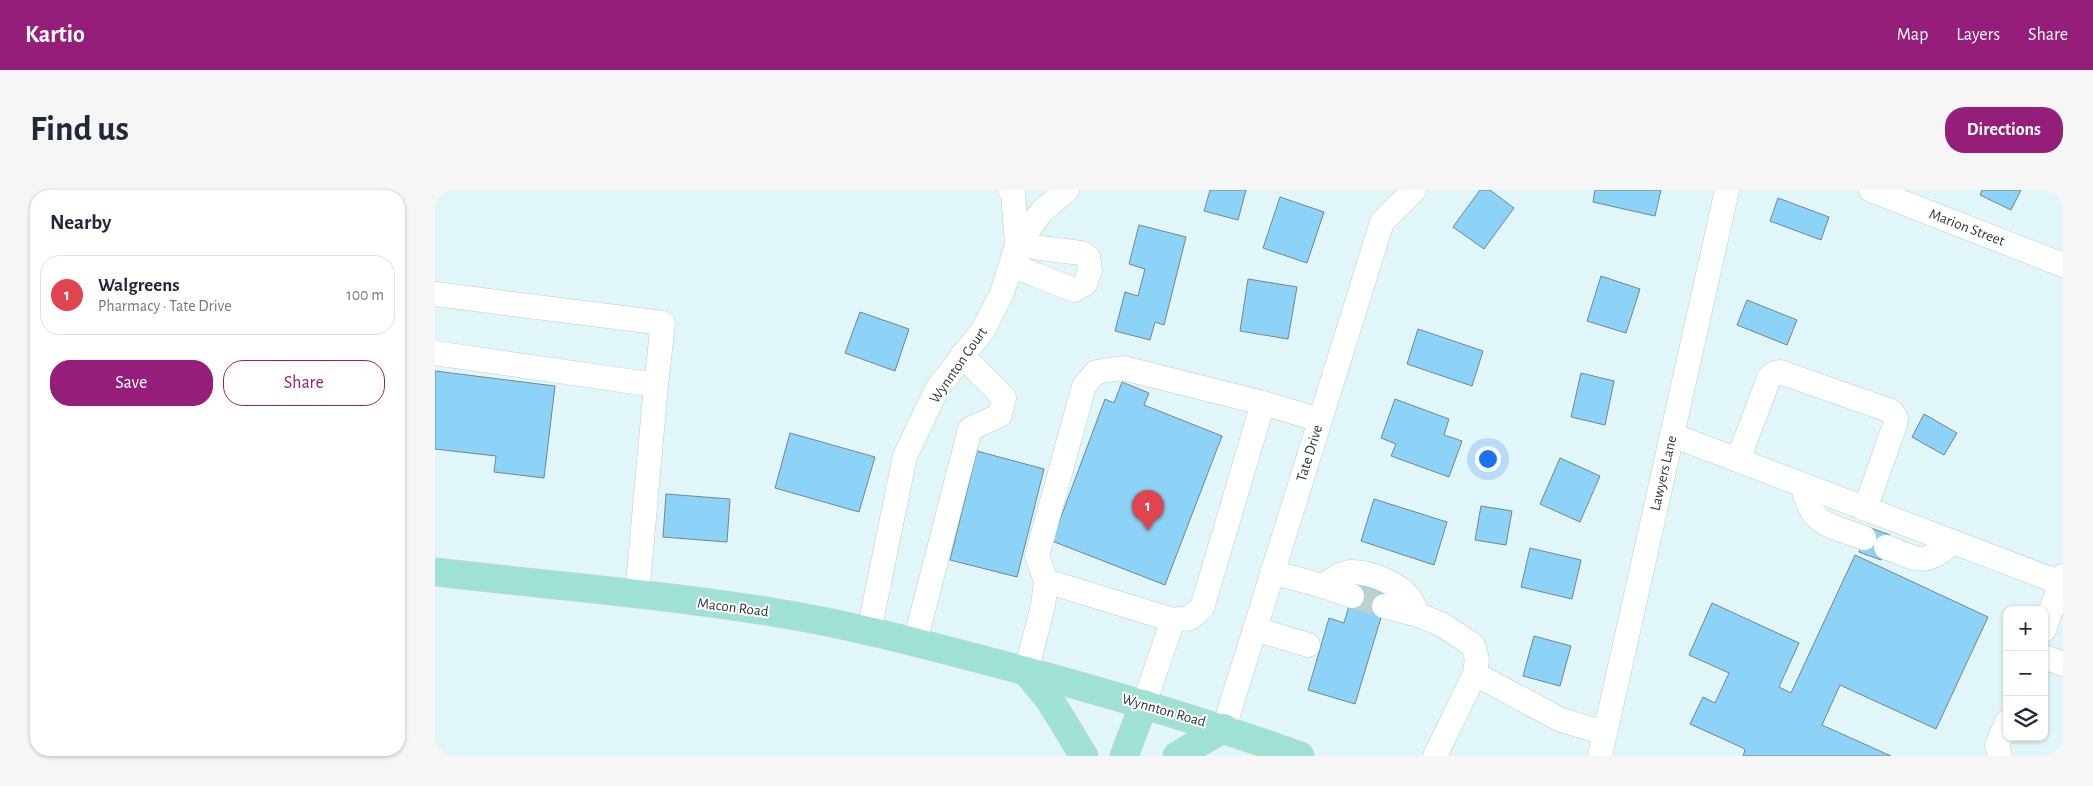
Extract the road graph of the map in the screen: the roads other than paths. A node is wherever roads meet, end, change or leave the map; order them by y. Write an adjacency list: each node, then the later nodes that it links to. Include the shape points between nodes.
1 (1010, 190): 6 (street, via 1013,194)
2 (1067, 190): 6 (street, via 1042,211)
3 (1415, 190): 13 (street, Tate Drive, via 1382,222)
4 (1727, 190): 14 (street, Lawyers Lane)
5 (1871, 190): 7 (street, Marion Street)
6 (1014, 255): 10 (street, Wynnton Court, via 1002,293 983,330)
7 (2063, 265)
8 (435, 294): 11 (street, via 663,324)
9 (435, 353): 11 (street)
10 (962, 355): 31 (street, Wynnton Court, via 937,389 905,456); 32 (street, via 1004,398 1000,415 970,429)
11 (656, 385): 24 (street)
12 (1263, 403): 13 (street); 22 (street, via 1123,368 1096,372 1084,386 1037,556); 29 (street, via 1202,608 1191,618)
13 (1319, 420): 20 (street, Tate Drive)
14 (1672, 435): 15 (street); 41 (street, Lawyers Lane)
15 (1738, 460): 16 (street); 17 (street, via 1769,378 1780,372 1891,411 1895,425)
16 (1803, 485): 17 (street); 18 (street, via 1806,503 1821,522 1875,543 1927,560)
17 (1865, 509): 18 (street)
18 (1953, 542): 21 (street)
19 (435, 572): 24 (main road, Macon Road)
20 (1273, 572): 23 (street); 30 (street, Tate Drive)
21 (2062, 580): 28 (street)
22 (1046, 581): 29 (street); 36 (street)
23 (1323, 586): 25 (street); 27 (street, via 1350,572 1371,576 1398,586 1411,600)
24 (637, 595): 31 (main road, Macon Road, via 772,612)
25 (1352, 596)
26 (1384, 606): 27 (street)
27 (1417, 615): 37 (street, via 1441,624 1473,645 1477,660)
28 (2048, 619)
29 (1173, 620): 38 (street)
30 (1255, 629): 33 (street); 39 (street, Tate Drive)
31 (869, 631): 32 (main road, Macon Road)
32 (915, 642): 36 (main road, Macon Road)
33 (1307, 645)
34 (2048, 658): 35 (street)
35 (2063, 664)
36 (1026, 671): 38 (main road, Wynnton Road); 42 (main road, via 1049,699)
37 (1475, 674): 41 (street, via 1561,720); 46 (street)
38 (1144, 704): 39 (main road, Wynnton Road); 43 (main road)
39 (1224, 728): 44 (main road); 45 (main road, Wynnton Road)
40 (2003, 731): 48 (street, via 1997,745)
41 (1605, 733): 47 (street, Lawyers Lane)
42 (1084, 756)
43 (1124, 756)
44 (1177, 756)
45 (1300, 756)
46 (1435, 756)
47 (1600, 756)
48 (2000, 756)

